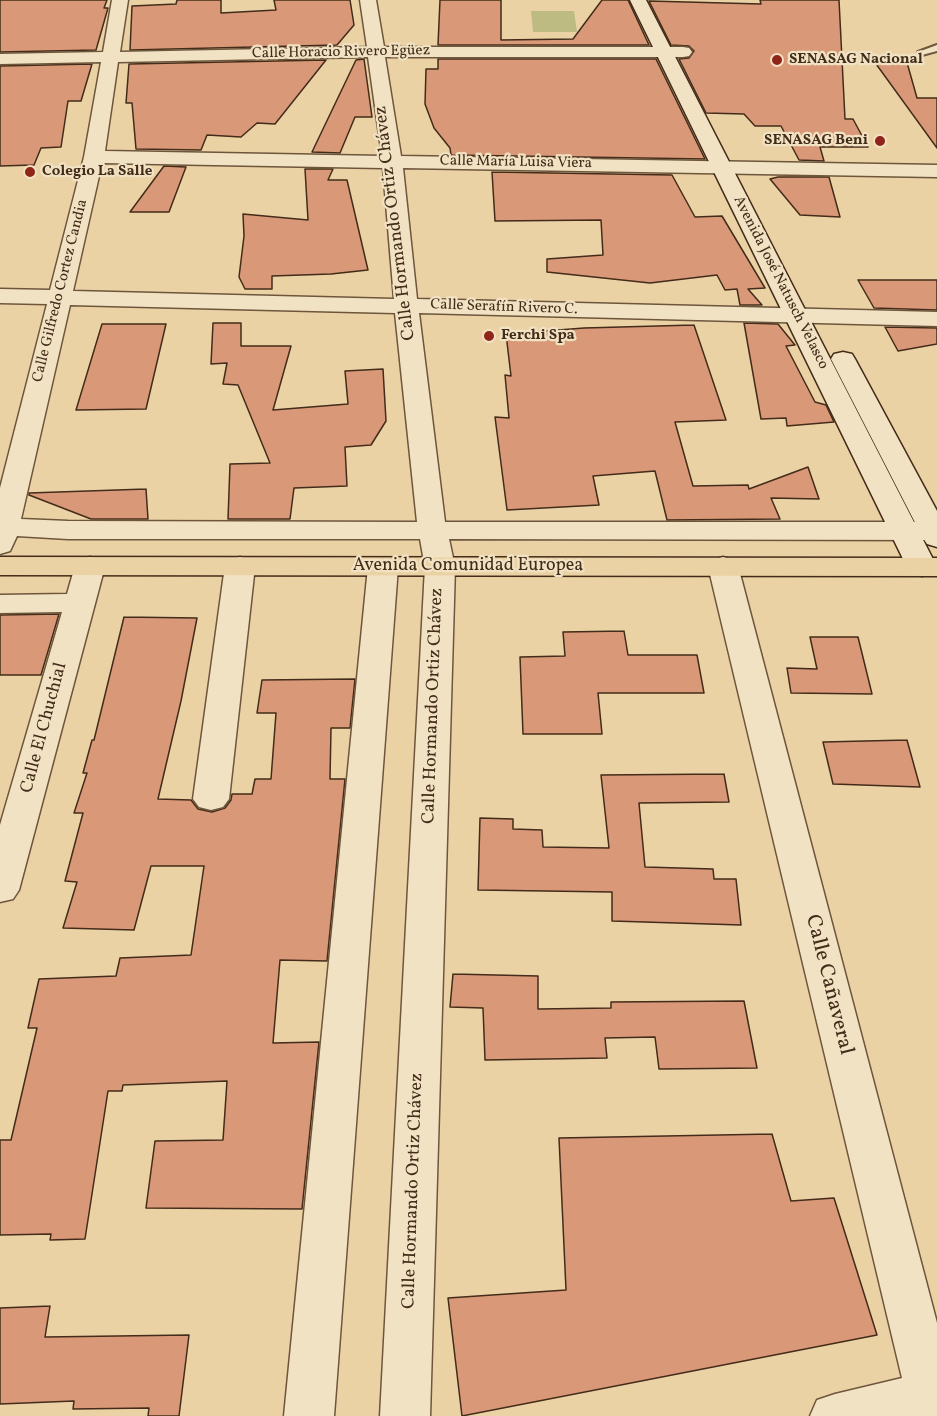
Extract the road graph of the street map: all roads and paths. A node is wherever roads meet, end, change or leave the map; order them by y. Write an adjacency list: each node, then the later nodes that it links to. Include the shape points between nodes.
1 (120, 0): 9 (street, Calle Gilfredo Cortez Candia)
2 (368, 0): 6 (street, Calle Hormando Ortiz Chávez)
3 (638, 0): 7 (street, Avenida José Natusch Velasco)
4 (654, 0): 7 (street, Avenida José Natusch Velasco)
5 (937, 48): 8 (lane)
6 (374, 52): 7 (street, Calle Horacio Rivero Egüez); 9 (street, Calle Horacio Rivero Egüez); 12 (street, Calle Hormando Ortiz Chávez)
7 (674, 52): 13 (street, Avenida José Natusch Velasco)
8 (922, 52)
9 (112, 57): 10 (street, Calle Horacio Rivero Egüez); 11 (street, Calle Gilfredo Cortez Candia)
10 (0, 59)
11 (94, 157): 12 (street, Calle María Luisa Viera); 16 (street, Calle Gilfredo Cortez Candia)
12 (392, 160): 13 (street, Calle María Luisa Viera); 17 (street, Calle Hormando Ortiz Chávez)
13 (733, 167): 14 (street, Calle María Luisa Viera); 18 (street, Avenida José Natusch Velasco); 19 (street, Avenida José Natusch Velasco)
14 (937, 171)
15 (0, 296): 16 (street, Calle Serafín Rivero C.)
16 (60, 297): 17 (street, Calle Serafín Rivero C.); 23 (street, Calle Gilfredo Cortez Candia)
17 (406, 306): 18 (street, Calle Serafín Rivero C.); 21 (street, Calle Hormando Ortiz Chávez)
18 (797, 316): 19 (street, Calle Serafín Rivero C.); 22 (street, Avenida José Natusch Velasco)
19 (821, 317): 20 (street, Calle Serafín Rivero C.); 24 (street, Avenida José Natusch Velasco)
20 (937, 319)
21 (432, 529): 22 (street); 23 (street); 30 (street, Calle Hormando Ortiz Chávez)
22 (904, 531): 24 (street); 31 (street, Avenida José Natusch Velasco)
23 (1, 532)
24 (936, 534)
25 (0, 566): 26 (highway, Avenida Comunidad Europea)
26 (90, 566): 27 (highway, Avenida Comunidad Europea); 32 (street, Calle El Chuchial)
27 (240, 566): 29 (highway, Avenida Comunidad Europea); 34 (street)
28 (723, 566): 30 (highway, Avenida Comunidad Europea); 31 (highway, Avenida Comunidad Europea); 36 (street, Calle Cañaveral)
29 (382, 567): 30 (highway, Avenida Comunidad Europea); 37 (street)
30 (440, 567): 38 (street, Calle Hormando Ortiz Chávez)
31 (930, 567)
32 (79, 603): 33 (street); 35 (street, Calle El Chuchial)
33 (0, 604)
34 (211, 799)
35 (0, 890)
36 (935, 1396): 39 (street)
37 (309, 1416)
38 (405, 1416)
39 (835, 1416)

